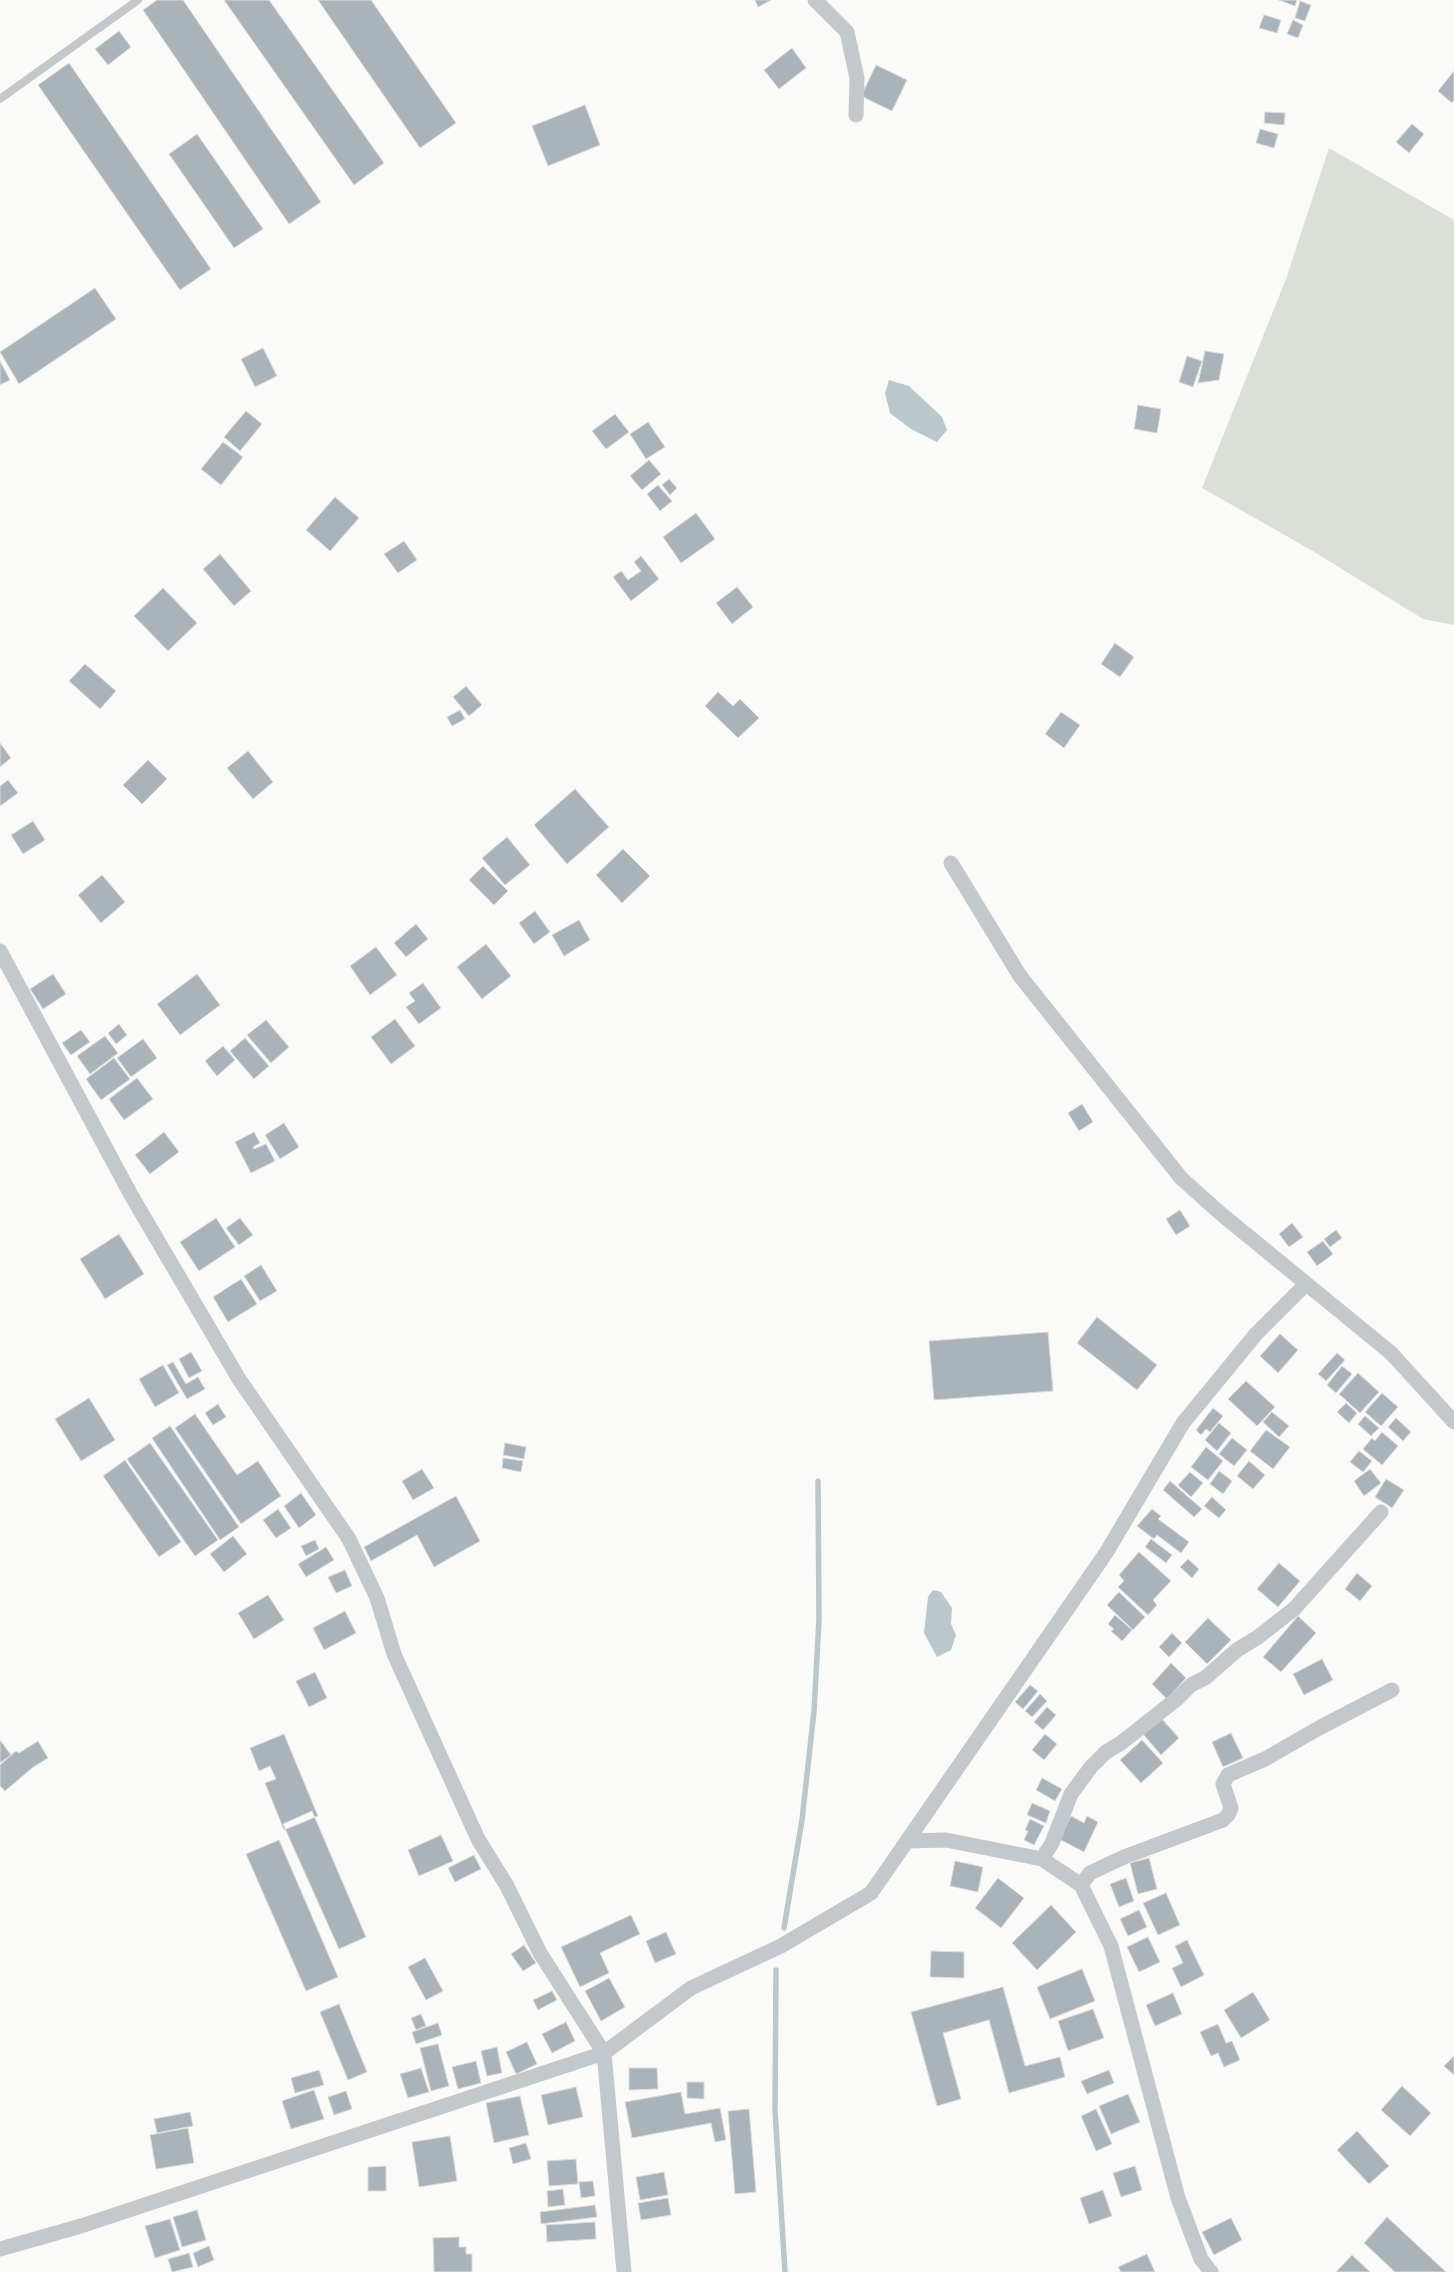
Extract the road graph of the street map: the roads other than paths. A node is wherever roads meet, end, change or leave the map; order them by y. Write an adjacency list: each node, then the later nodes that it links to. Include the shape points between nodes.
1 (138, 0): 3 (lane)
2 (815, 0): 4 (street, via 848,32 857,78)
3 (0, 99)
4 (856, 114)
5 (951, 863): 7 (street, via 1020,976 1181,1178)
6 (0, 951): 14 (street, via 131,1195 234,1370 349,1539 376,1598 394,1654 478,1839 507,1886 540,1952)
7 (1306, 1284): 8 (street, via 1391,1353); 11 (street, via 1256,1334 1183,1423 1106,1553)
8 (1454, 1422)
9 (1382, 1512): 12 (street, via 1294,1609 1237,1650 1205,1678 1191,1685 1091,1767 1071,1794 1052,1843)
10 (1392, 1690): 13 (street, via 1265,1759 1228,1775 1223,1784 1231,1808 1223,1820 1124,1857 1090,1873)
11 (907, 1841): 12 (street, via 946,1840); 14 (street, via 871,1893 781,1946 692,1988)
12 (1042, 1859): 13 (street)
13 (1081, 1885): 17 (street, via 1111,1946 1178,2198 1201,2259)
14 (604, 2052): 15 (street, via 81,2226); 16 (street)
15 (0, 2249)
16 (624, 2272)
17 (1211, 2272)

